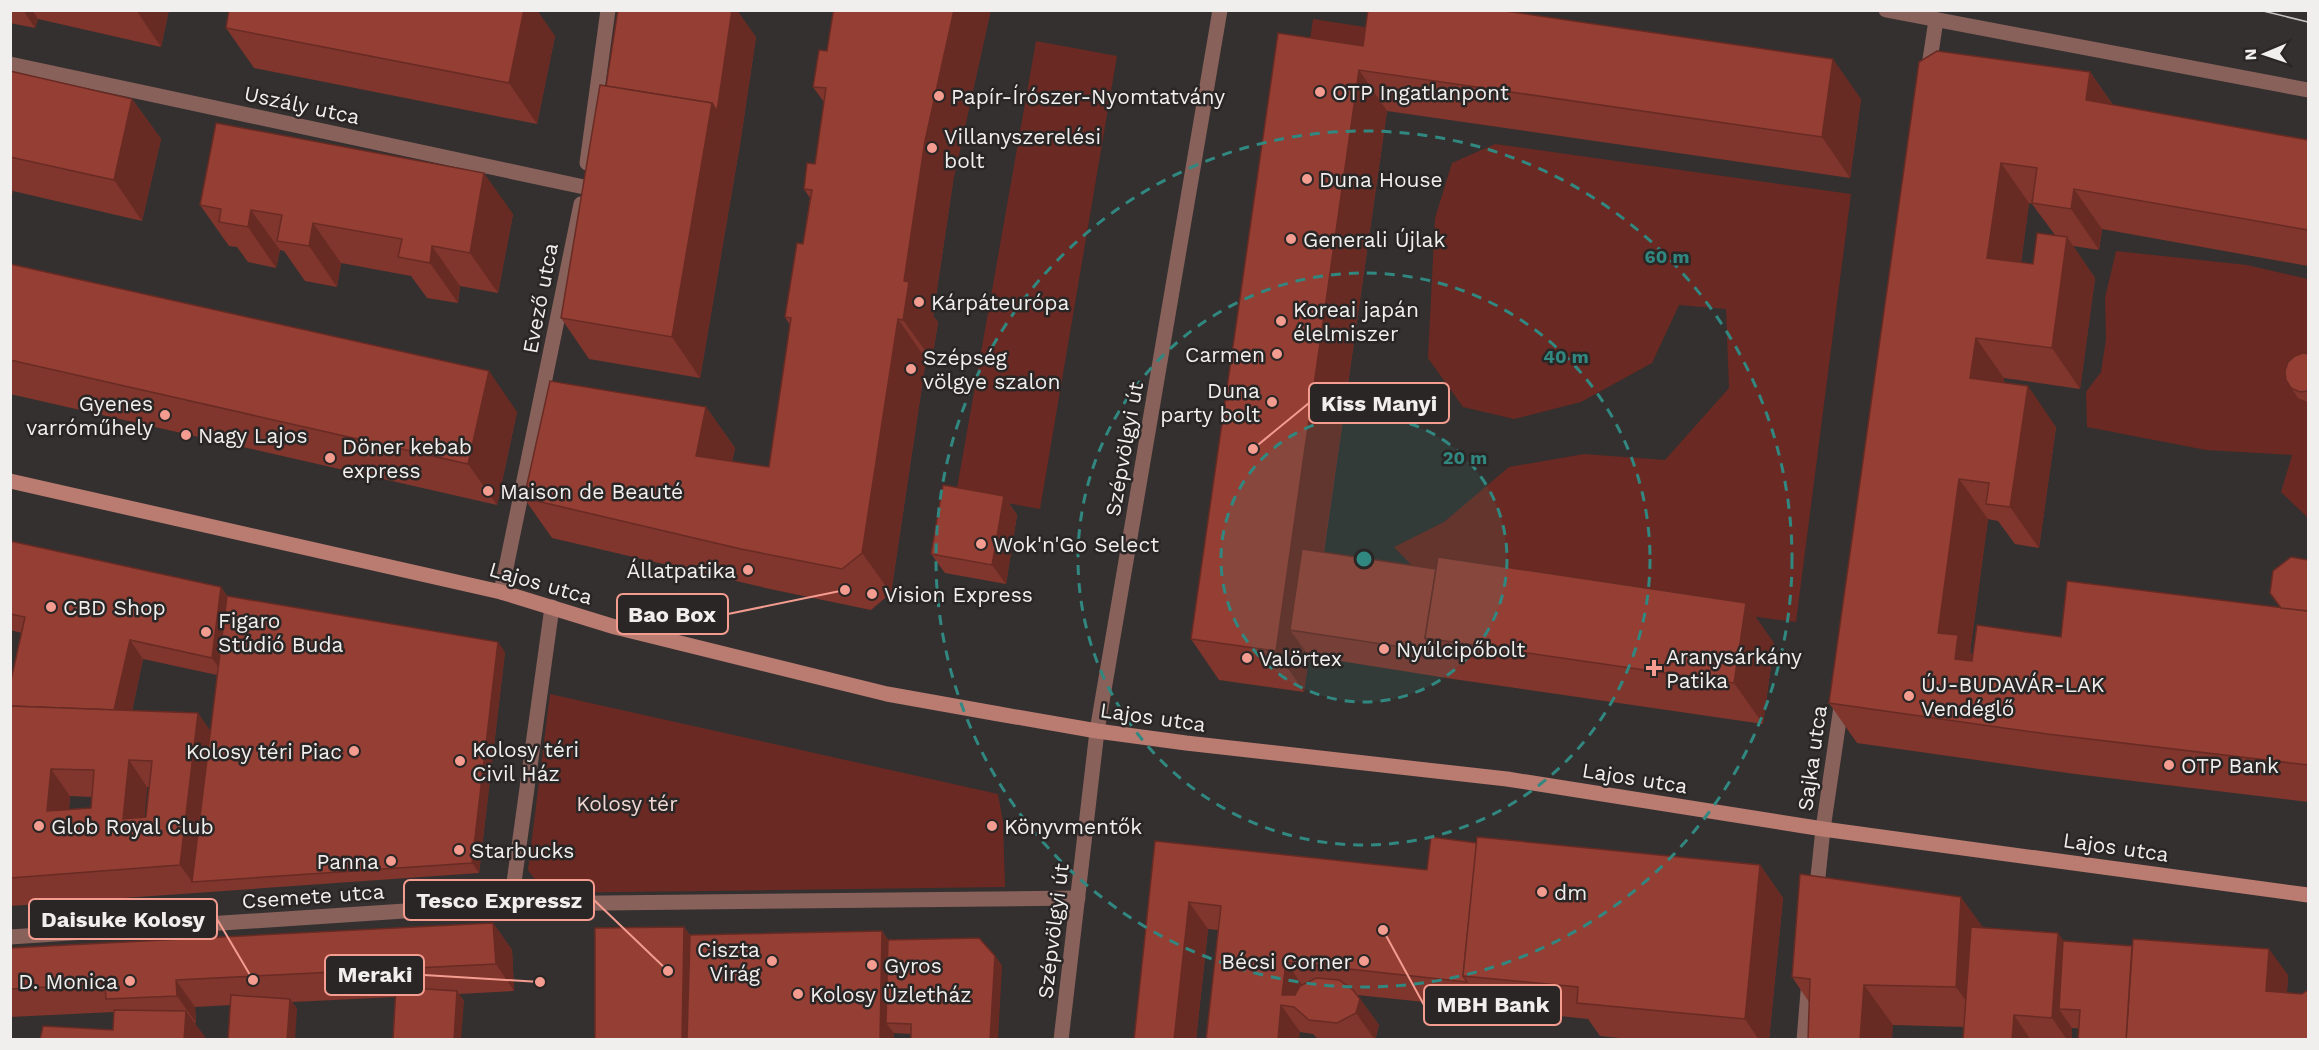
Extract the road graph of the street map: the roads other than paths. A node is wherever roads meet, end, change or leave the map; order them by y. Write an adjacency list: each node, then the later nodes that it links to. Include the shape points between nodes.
1 (608, 10): 8 (street, Evező utca)
2 (1220, 10): 13 (street, Szépvölgyi út)
3 (1886, 10): 4 (street)
4 (1936, 20): 6 (street); 7 (street)
5 (10, 64): 8 (street, Uszály utca)
6 (1926, 90)
7 (2308, 90)
8 (584, 187): 10 (street, Evező utca)
9 (10, 481): 10 (main road, Lajos utca)
10 (501, 592): 11 (main road, Lajos utca)
11 (552, 607): 13 (main road, Lajos utca, via 623,629 887,694); 17 (street)
12 (1844, 689): 14 (street, Sajka utca)
13 (1097, 731): 14 (main road, Lajos utca, via 1507,779); 16 (street, Szépvölgyi út)
14 (1823, 829): 15 (main road, Lajos utca); 18 (street, Sajka utca)
15 (2308, 894)
16 (1078, 898): 17 (street); 21 (street, Szépvölgyi út)
17 (512, 904): 19 (street, Csemete utca)
18 (1815, 915)
19 (10, 937)
20 (1811, 960): 22 (street)
21 (1061, 1040)
22 (1804, 1040)

